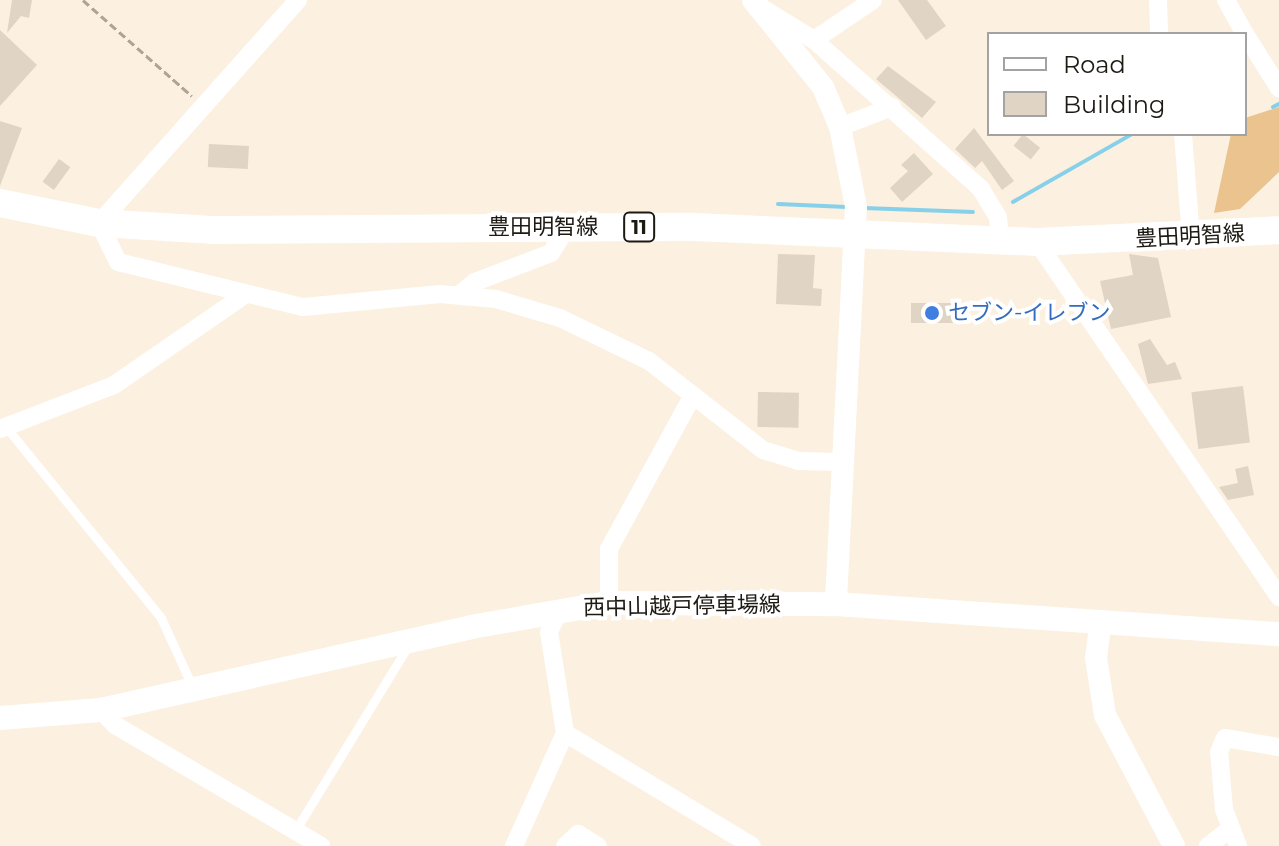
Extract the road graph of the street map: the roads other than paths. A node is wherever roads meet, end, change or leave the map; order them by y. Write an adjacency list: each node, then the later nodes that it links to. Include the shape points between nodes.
1 (298, 0): 15 (street)
2 (873, 0): 9 (street)
3 (1158, 0): 6 (street)
4 (1226, 0): 7 (street)
5 (758, 4): 9 (street); 12 (street, via 805,56)
6 (1159, 32)
7 (1244, 32)
8 (1247, 37): 10 (street)
9 (814, 40): 11 (street)
10 (1279, 88)
11 (892, 107): 12 (street); 20 (street, via 981,189 998,217)
12 (840, 127): 18 (street)
13 (1183, 136): 19 (street)
14 (0, 203): 15 (main road, 豊田明智線 / 11)
15 (99, 223): 16 (main road, 豊田明智線 / 11, via 212,230); 23 (street, via 118,262)
16 (567, 227): 18 (main road, 豊田明智線 / 11); 22 (street, via 551,253 475,282)
17 (1279, 230): 19 (main road, 豊田明智線 / 11)
18 (856, 233): 20 (main road, 豊田明智線 / 11); 26 (street)
19 (1191, 238): 21 (main road, 豊田明智線 / 11)
20 (1000, 240): 21 (main road, 豊田明智線 / 11)
21 (1037, 242): 27 (street)
22 (460, 294): 23 (street, via 331,307); 24 (street, via 553,316 614,341)
23 (243, 296): 25 (street, via 114,385)
24 (693, 395): 26 (street, via 763,450 798,461); 28 (street, via 609,549)
25 (3, 428): 34 (lane, via 161,618)
26 (843, 462): 29 (street)
27 (1279, 597)
28 (609, 603): 29 (main road, 西中山越戸停車場線); 30 (main road, 西中山越戸停車場線)
29 (836, 604): 31 (main road, 西中山越戸停車場線)
30 (560, 608): 33 (main road, 西中山越戸停車場線); 37 (street, via 549,632)
31 (1100, 626): 32 (main road, 西中山越戸停車場線); 46 (street, via 1096,658 1105,715)
32 (1279, 634)
33 (412, 640): 34 (main road, 西中山越戸停車場線); 39 (lane)
34 (193, 688): 35 (main road, 西中山越戸停車場線)
35 (101, 710): 36 (main road, 西中山越戸停車場線); 39 (street, via 115,725)
36 (0, 718)
37 (565, 733): 42 (street); 45 (street)
38 (1279, 747): 40 (street, via 1225,738 1219,752)
39 (295, 831): 41 (street)
40 (1234, 837): 47 (street)
41 (321, 846)
42 (514, 846)
43 (565, 846): 44 (street, via 578,834)
44 (598, 846)
45 (752, 846)
46 (1174, 846)
47 (1208, 846)

